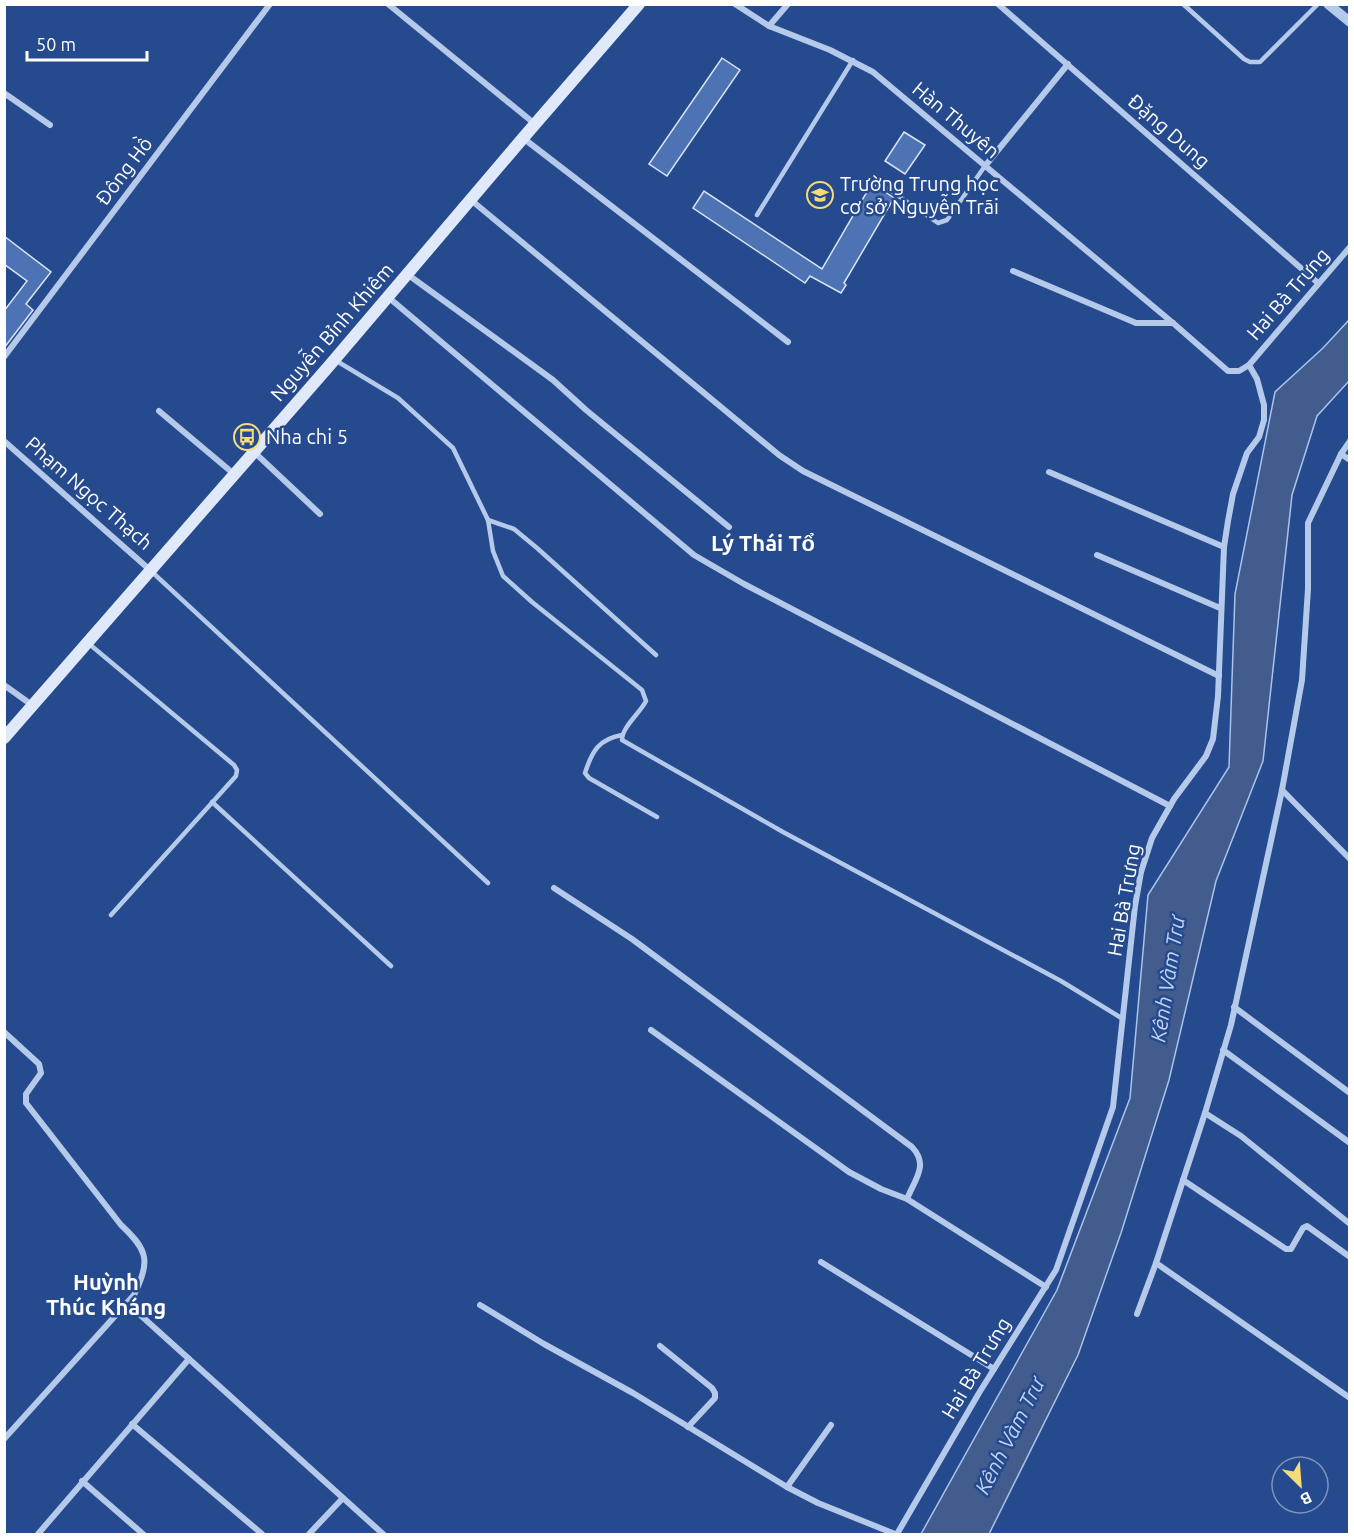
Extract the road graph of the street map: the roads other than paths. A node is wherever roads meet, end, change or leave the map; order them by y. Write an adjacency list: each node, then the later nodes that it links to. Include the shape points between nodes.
1 (270, 4): 29 (street, Đông Hồ)
2 (388, 4): 15 (street)
3 (639, 4): 15 (main road, Nguyễn Bỉnh Khiêm)
4 (735, 4): 11 (street, Hàn Thuyên)
5 (788, 4): 11 (street)
6 (998, 4): 13 (street, Đặng Dung)
7 (1183, 4): 8 (lane, via 1244,59 1256,63)
8 (1318, 4)
9 (1328, 4): 10 (street)
10 (1350, 22)
11 (769, 26): 12 (street, Hàn Thuyên)
12 (853, 60): 18 (street, Hàn Thuyên, via 873,72); 21 (lane)
13 (1068, 64): 18 (street); 25 (street, Đặng Dung)
14 (4, 93): 16 (street)
15 (535, 124): 17 (main road, Nguyễn Bỉnh Khiêm)
16 (50, 125)
17 (523, 138): 20 (main road, Nguyễn Bỉnh Khiêm); 28 (street)
18 (985, 166): 19 (lane, via 947,220 938,223); 27 (street, Hàn Thuyên)
19 (875, 180)
20 (470, 200): 24 (main road, Nguyễn Bỉnh Khiêm); 49 (street, via 795,466)
21 (757, 215)
22 (1350, 247): 25 (street, Hai Bà Trưng)
23 (1013, 271): 27 (street, via 1136,323)
24 (408, 274): 26 (main road, Nguyễn Bỉnh Khiêm); 42 (street, via 553,380)
25 (1318, 283): 31 (street, Hai Bà Trưng)
26 (388, 297): 30 (main road, Nguyễn Bỉnh Khiêm); 56 (street, via 694,555)
27 (1173, 322): 31 (street, Hàn Thuyên, via 1228,371 1239,371)
28 (788, 342)
29 (4, 357)
30 (335, 359): 35 (main road, Nguyễn Bỉnh Khiêm); 41 (lane, via 398,398 453,448)
31 (1249, 365): 43 (street, Hai Bà Trưng, via 1257,379 1264,420 1233,494)
32 (159, 411): 39 (street)
33 (4, 441): 45 (street, Phạm Ngọc Thạch)
34 (1350, 441): 36 (street)
35 (254, 452): 39 (main road, Nguyễn Bỉnh Khiêm); 40 (street)
36 (1341, 454): 37 (street); 54 (street, via 1308,522 1302,680)
37 (1350, 460)
38 (1049, 472): 43 (street)
39 (235, 474): 45 (main road, Nguyễn Bỉnh Khiêm)
40 (320, 514)
41 (488, 520): 48 (lane, via 514,530 537,548); 52 (lane, via 502,576 642,690 646,701)
42 (729, 527)
43 (1224, 548): 46 (street, Hai Bà Trưng)
44 (1097, 555): 46 (street)
45 (151, 570): 47 (main road, Nguyễn Bỉnh Khiêm); 59 (lane)
46 (1220, 608): 49 (street, Hai Bà Trưng)
47 (88, 643): 51 (main road, Nguyễn Bỉnh Khiêm); 55 (lane, via 234,765 236,776)
48 (656, 655)
49 (1219, 676): 56 (street, Hai Bà Trưng, via 1213,739 1206,756)
50 (4, 685): 51 (street)
51 (33, 706): 53 (main road, Nguyễn Bỉnh Khiêm)
52 (622, 735): 57 (lane, via 608,738 598,747 585,773); 64 (lane, via 622,740 783,832 968,929)
53 (4, 738)
54 (1282, 790): 58 (street); 63 (street)
55 (212, 802): 61 (lane); 62 (lane)
56 (1170, 806): 64 (street, Hai Bà Trưng, via 1152,838 1142,872)
57 (657, 817)
58 (1350, 859)
59 (488, 883)
60 (554, 888): 72 (street, via 632,939 912,1147 920,1156 921,1165)
61 (111, 915)
62 (391, 966)
63 (1234, 1008): 67 (street); 68 (street)
64 (1123, 1018): 77 (street, Hai Bà Trưng, via 1113,1107 1056,1270)
65 (651, 1030): 72 (street, via 849,1172)
66 (4, 1032): 78 (street, via 39,1064 41,1073 26,1094 26,1103 145,1256 145,1273)
67 (1223, 1050): 69 (street); 70 (street)
68 (1350, 1093)
69 (1205, 1113): 71 (street); 73 (street, via 1241,1136)
70 (1350, 1143)
71 (1183, 1180): 74 (street, via 1286,1249 1291,1249 1307,1226); 76 (street)
72 (907, 1200): 77 (street)
73 (1350, 1224)
74 (1350, 1257)
75 (821, 1262): 83 (street)
76 (1156, 1263): 80 (street); 84 (street)
77 (1046, 1287): 83 (street, Hai Bà Trưng)
78 (127, 1303): 82 (street); 88 (street)
79 (480, 1305): 87 (street)
80 (1137, 1314)
81 (660, 1346): 87 (street, via 715,1393 715,1398)
82 (189, 1359): 85 (street); 91 (street)
83 (994, 1369): 97 (street, Hai Bà Trưng)
84 (1350, 1398)
85 (132, 1424): 89 (street); 94 (street)
86 (831, 1425): 90 (street)
87 (688, 1428): 90 (street)
88 (4, 1439)
89 (82, 1481): 92 (street); 93 (street)
90 (788, 1487): 97 (street)
91 (342, 1498): 95 (street); 96 (street)
92 (38, 1534)
93 (143, 1534)
94 (262, 1534)
95 (309, 1534)
96 (383, 1534)
97 (896, 1534)

